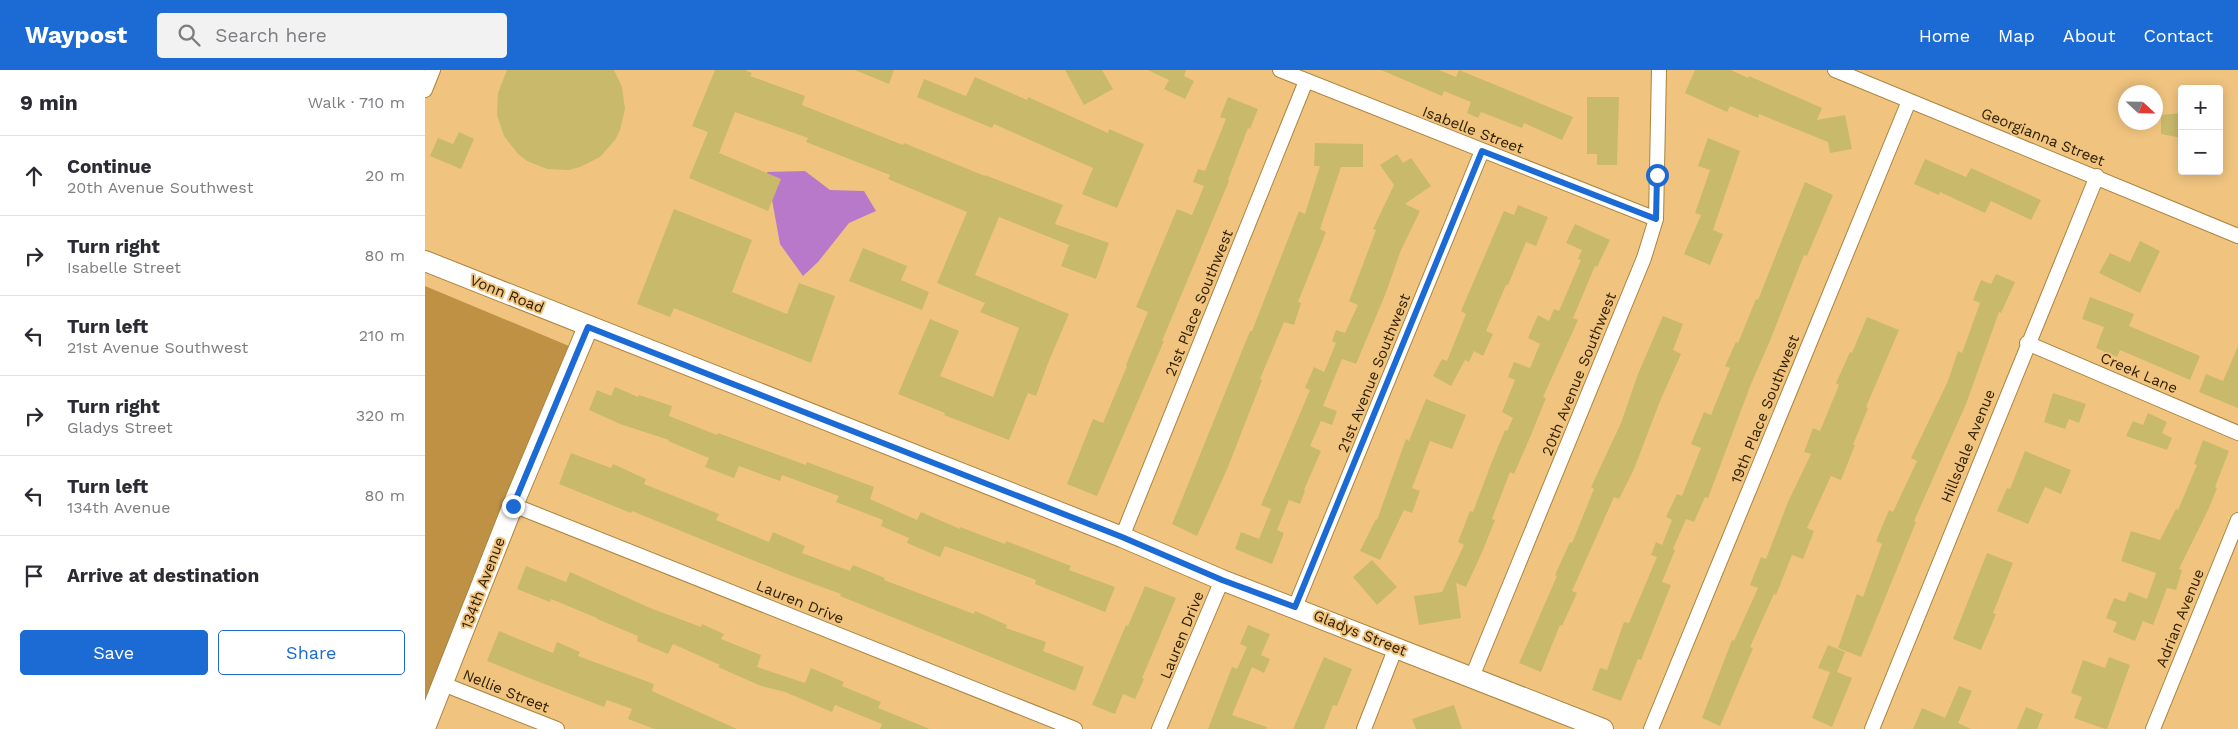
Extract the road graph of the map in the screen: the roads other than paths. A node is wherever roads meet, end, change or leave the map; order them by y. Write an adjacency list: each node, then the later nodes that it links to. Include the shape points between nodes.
1 (433, 70): 6 (street)
2 (1279, 70): 5 (street, Isabelle Street)
3 (1659, 70): 10 (street, 20th Avenue Southwest)
4 (1835, 70): 7 (street, Georgianna Street)
5 (1306, 81): 8 (street, Isabelle Street); 18 (street, 21st Place Southwest)
6 (425, 90)
7 (1909, 101): 9 (street, Georgianna Street); 30 (street, 19th Place Southwest)
8 (1482, 151): 10 (street, Isabelle Street); 20 (street, 21st Avenue Southwest)
9 (2097, 176): 11 (street, Georgianna Street); 14 (street, Hillsdale Avenue)
10 (1656, 219): 22 (street, 20th Avenue Southwest, via 1640,267)
11 (2238, 236)
12 (425, 262): 13 (street, Vonn Road)
13 (588, 327): 16 (street, 134th Avenue); 18 (street, Gladys Street)
14 (2027, 343): 15 (street, Creek Lane); 31 (street, Hillsdale Avenue)
15 (2238, 433)
16 (513, 506): 23 (street, 134th Avenue); 27 (street, Lauren Drive)
17 (2238, 520): 32 (street, Adrian Avenue)
18 (1122, 537): 19 (street, Gladys Street)
19 (1222, 580): 20 (street, Gladys Street); 28 (street, Lauren Drive)
20 (1295, 607): 21 (street, Gladys Street)
21 (1396, 647): 22 (street, Gladys Street); 29 (street)
22 (1472, 677): 24 (street, Gladys Street)
23 (443, 684): 25 (street, 134th Avenue); 26 (street, Nellie Street)
24 (1593, 727)
25 (425, 728)
26 (557, 729)
27 (1075, 729)
28 (1159, 729)
29 (1364, 729)
30 (1651, 729)
31 (1872, 729)
32 (2153, 729)

